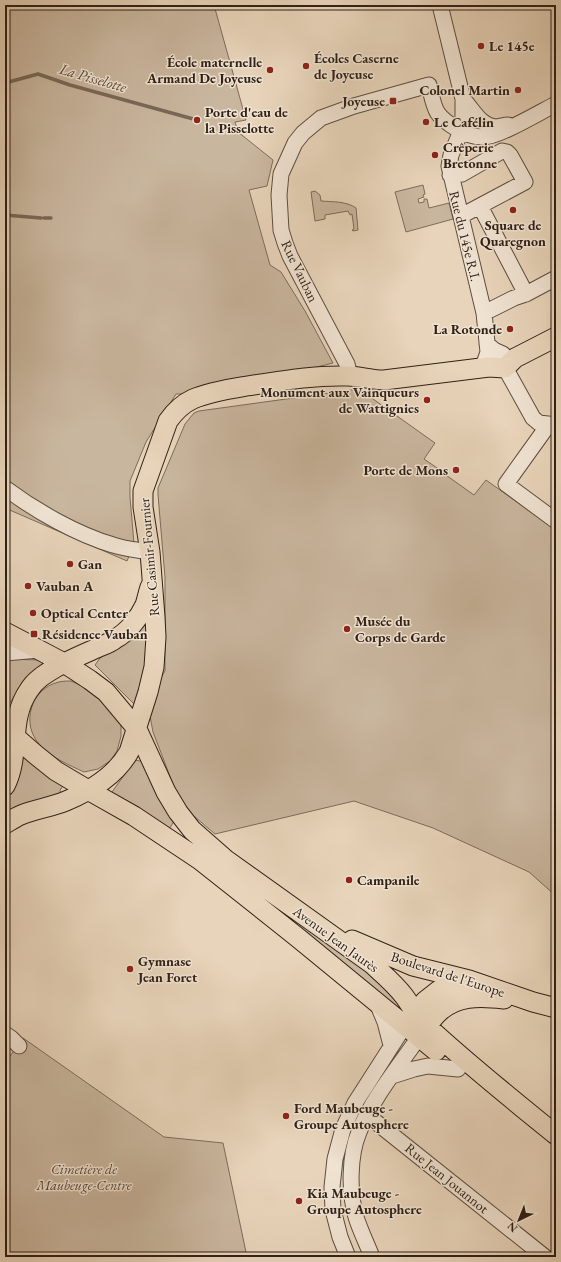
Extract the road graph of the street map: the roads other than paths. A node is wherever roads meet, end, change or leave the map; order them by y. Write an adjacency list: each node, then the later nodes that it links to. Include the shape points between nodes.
1 (441, 8): 2 (street, Rue du 145e R.I.)
2 (463, 99): 4 (street, via 486,124 495,127); 5 (street, Rue du 145e R.I.)
3 (556, 104): 4 (street)
4 (521, 122): 5 (street, via 485,137)
5 (461, 131): 6 (street, Rue du 145e R.I., via 451,155); 14 (street, Rue Vauban, via 444,122 437,113 429,85 354,106 322,118 295,143 281,174 281,230 290,256 347,364)
6 (450, 175): 7 (street, via 462,174 502,151 507,152 525,182); 8 (street, Rue du 145e R.I.)
7 (480, 206): 8 (street); 10 (street)
8 (461, 216): 11 (street, Rue du 145e R.I.)
9 (556, 278): 10 (street)
10 (526, 294): 11 (street)
11 (484, 313): 13 (street, Rue du 145e R.I.)
12 (556, 337): 13 (main road)
13 (502, 362): 14 (main road, Rue Casimir-Fournier, via 384,380); 15 (street, via 533,418 539,423)
14 (350, 376): 18 (main road, Rue Casimir-Fournier, via 320,376 230,389 193,399 174,412 168,421 143,491)
15 (553, 425): 17 (street, via 506,484)
16 (5, 488): 18 (street, via 39,512 95,539 115,546)
17 (556, 521)
18 (150, 552): 19 (main road, Rue Casimir-Fournier)
19 (152, 579): 23 (main road, via 145,604 125,632 116,640); 24 (main road, Rue Casimir-Fournier, via 156,637 154,667)
20 (5, 632): 21 (main road)
21 (39, 650): 22 (street); 23 (main road)
22 (5, 653)
23 (64, 663): 24 (main road, via 106,692); 25 (main road, via 44,675 29,689)
24 (137, 729): 27 (main road, via 125,759 115,770); 29 (main road, Avenue Jean Jaurès, via 166,792 192,830 225,859)
25 (10, 733): 26 (main road, via 12,769); 27 (main road, via 56,771)
26 (5, 786)
27 (88, 790): 28 (main road); 32 (main road, Avenue Jean Jaurès, via 134,816 200,860)
28 (5, 824)
29 (319, 926): 30 (main road, Boulevard de l'Europe, via 413,966); 34 (main road, Avenue Jean Jaurès, via 372,964 390,981 403,996)
30 (469, 980): 31 (main road, Boulevard de l'Europe); 34 (main road, via 439,990)
31 (533, 1002): 33 (main road, Boulevard de l'Europe); 35 (main road, via 492,997 456,1000 437,1014)
32 (377, 1003): 34 (main road, Avenue Jean Jaurès); 37 (street)
33 (556, 1008)
34 (409, 1018): 35 (main road, Avenue Jean Jaurès); 37 (street)
35 (423, 1032): 39 (main road, Avenue Jean Jaurès); 40 (street); 42 (main road, Avenue Jean Jaurès)
36 (5, 1034): 38 (street)
37 (391, 1045): 44 (street, via 355,1103 343,1129 335,1159 333,1210)
38 (19, 1046)
39 (458, 1069): 40 (street, via 428,1066); 43 (main road, Avenue Jean Jaurès)
40 (392, 1076): 41 (street)
41 (367, 1115): 45 (street, via 358,1133 354,1150 351,1189 356,1216); 46 (street, Rue Jean Jouannot)
42 (556, 1135)
43 (556, 1149)
44 (348, 1257)
45 (372, 1257)
46 (545, 1257)

